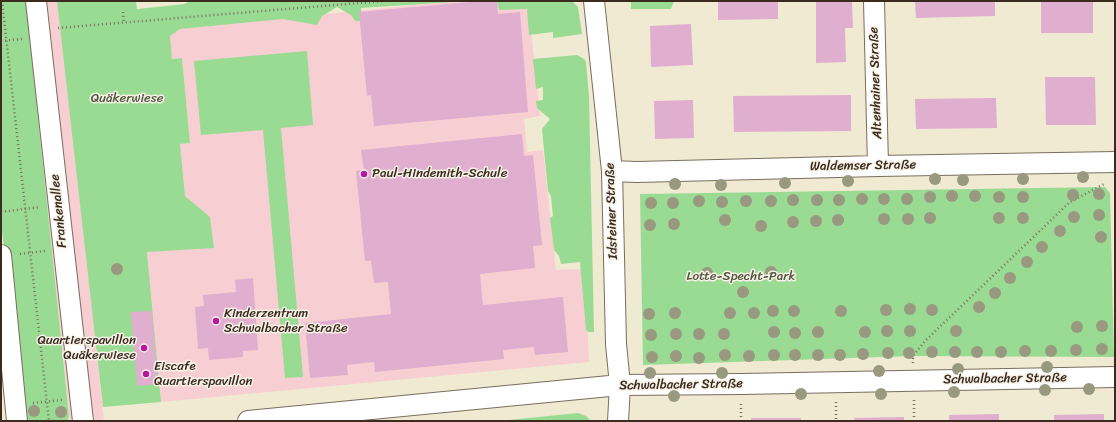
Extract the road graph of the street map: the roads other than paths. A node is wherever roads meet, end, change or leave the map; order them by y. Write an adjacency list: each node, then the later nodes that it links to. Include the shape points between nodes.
1 (36, 1): 11 (street, Frankenallee)
2 (594, 1): 6 (street, Idsteiner Straße)
3 (874, 1): 5 (street, Altenhainer Straße)
4 (1115, 162): 5 (street, Waldemser Straße)
5 (878, 166): 6 (street, Waldemser Straße)
6 (612, 171): 9 (street, Idsteiner Straße, via 616,344)
7 (9, 255): 10 (street)
8 (1115, 377): 9 (street, Schwalbacher Straße)
9 (620, 385): 12 (street, Schwalbacher Straße); 13 (street, Idsteiner Straße)
10 (17, 421)
11 (83, 421)
12 (248, 421)
13 (618, 421)

